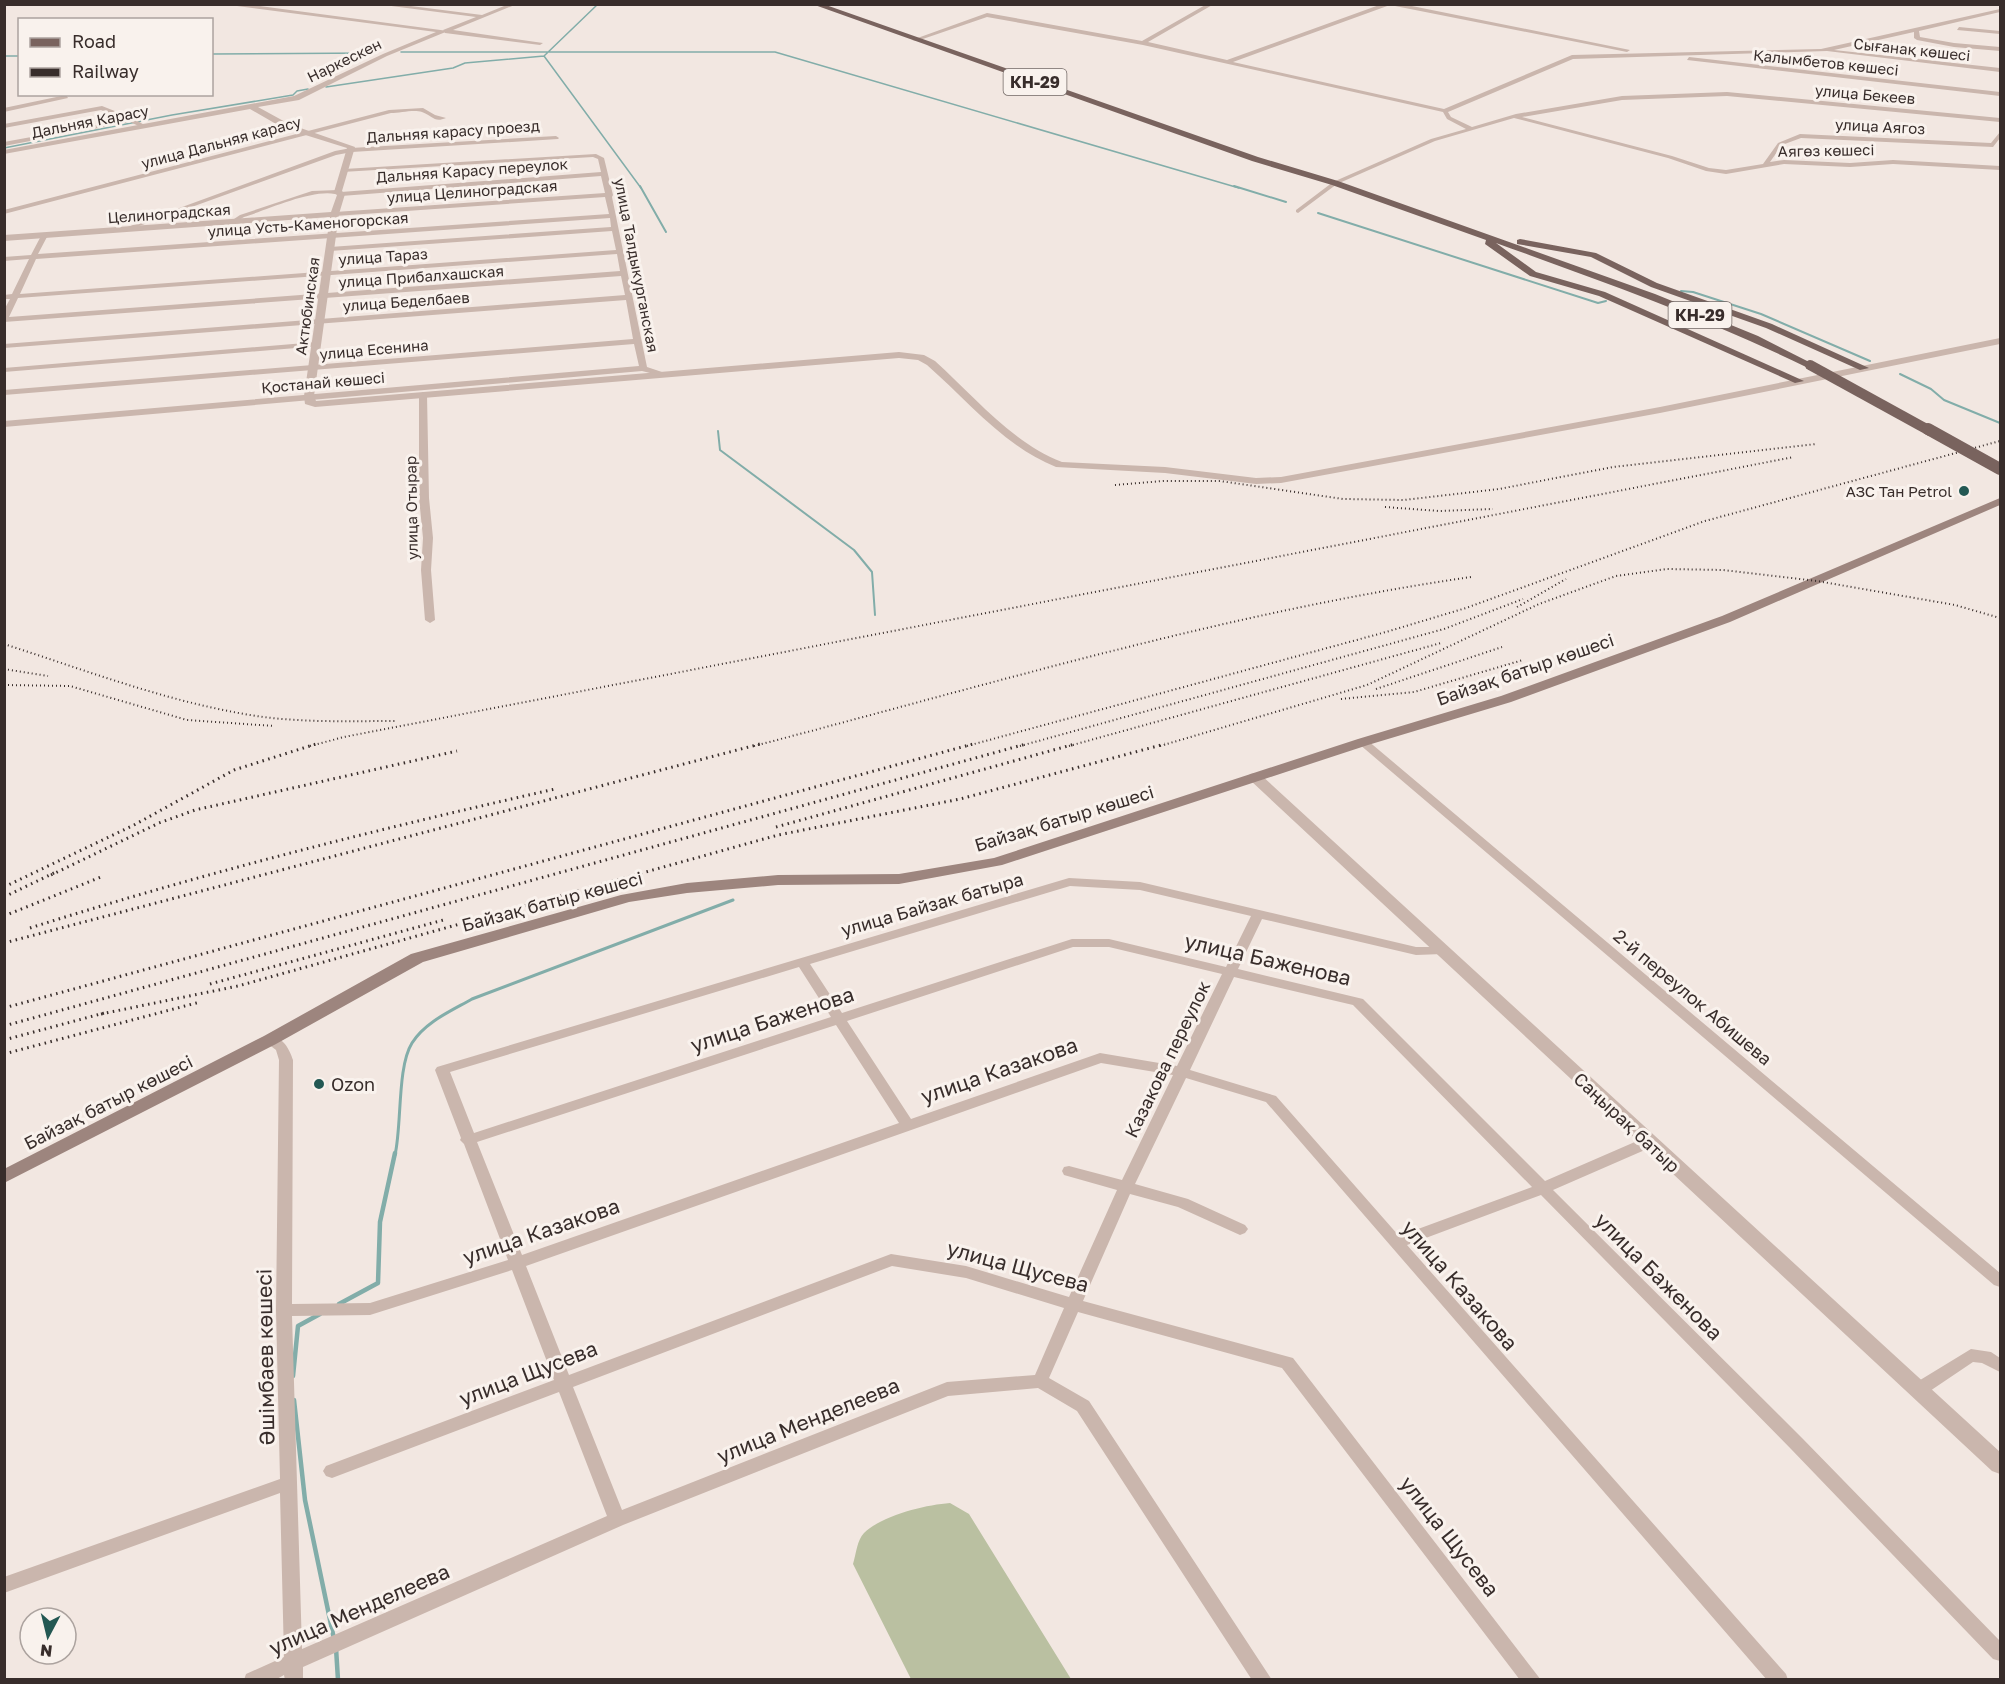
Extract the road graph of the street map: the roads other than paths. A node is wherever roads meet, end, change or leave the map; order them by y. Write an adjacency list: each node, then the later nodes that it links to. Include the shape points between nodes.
1 (225, 4): 11 (street)
2 (378, 4): 8 (street)
3 (515, 4): 8 (street)
4 (815, 4): 13 (main road, КН-29)
5 (1212, 4): 15 (street)
6 (1390, 4): 18 (street); 19 (street)
7 (2001, 11): 10 (street)
8 (485, 17): 11 (street)
9 (1959, 28): 12 (street)
10 (1916, 29): 16 (street, via 1917,38); 17 (street)
11 (445, 32): 14 (street); 23 (street, Наркескен, via 385,55 296,98)
12 (2001, 33)
13 (915, 39): 15 (street, via 987,15); 43 (main road, КН-29, via 1255,159)
14 (540, 43)
15 (1143, 43): 19 (street)
16 (2001, 49)
17 (1821, 51): 18 (street); 20 (street, Сығанақ көшесі)
18 (1649, 55): 21 (street, Қалымбетов көшесі); 25 (street, via 1572,57)
19 (1228, 62): 25 (street)
20 (2001, 70)
21 (2001, 94)
22 (66, 97): 24 (street)
23 (252, 107): 29 (street, Дальняя Карасу); 32 (street)
24 (4, 110)
25 (1445, 111): 31 (street, via 1449,118)
26 (1515, 116): 28 (street, улица Бекеев, via 1622,98 1727,94); 31 (street, улица Бекеев); 39 (street, Аягөз көшесі, via 1708,170 1726,172)
27 (443, 118): 32 (street, улица Дальняя карасу, via 423,110 399,109)
28 (2001, 120)
29 (136, 122): 30 (street, via 102,108); 35 (street); 37 (street, Дальняя Карасу)
30 (4, 126)
31 (1472, 129): 43 (street, улица Бекеев, via 1432,140)
32 (308, 134): 36 (street, via 351,147); 47 (street, улица Дальняя карасу)
33 (2001, 134): 39 (street, улица Аягоз, via 1993,145 1800,136 1780,144)
34 (556, 138): 36 (street, Дальняя карасу проезд)
35 (4, 144)
36 (350, 151): 41 (street, Актюбинская); 51 (street, Дальняя карасу проезд, via 335,153)
37 (4, 152)
38 (594, 155): 41 (street, Дальняя Карасу переулок); 42 (street, улица Талдыкурганская, via 602,158)
39 (1766, 165): 40 (street, Аягөз көшесі, via 1893,162)
40 (2001, 168)
41 (344, 171): 44 (street, Актюбинская)
42 (605, 174): 44 (street, Дальняя Карасу переулок); 45 (street, улица Талдыкурганская)
43 (1335, 183): 46 (street, улица Бекеев); 53 (main road, КН-29)
44 (340, 193): 48 (street, Актюбинская); 50 (street, Дальняя Карасу переулок, via 314,192)
45 (610, 195): 48 (street, улица Целиноградская); 49 (street, улица Талдыкурганская)
46 (1298, 211)
47 (4, 212)
48 (335, 214): 50 (street, Целиноградская); 55 (street, Актюбинская)
49 (613, 216): 52 (street, улица Талдыкурганская); 55 (street, улица Усть-Каменогорская)
50 (234, 221): 51 (street, Целиноградская)
51 (126, 229): 54 (street, Целиноградская)
52 (616, 229): 57 (street, улица Тараз); 58 (street, улица Талдыкурганская)
53 (1478, 234): 59 (main road); 64 (main road, КН-29); 65 (main road, via 1510,260)
54 (44, 235): 56 (street, Целиноградская); 60 (street)
55 (332, 236): 57 (street, Актюбинская); 60 (street, улица Усть-Каменогорская)
56 (4, 238)
57 (330, 249): 62 (street, Актюбинская)
58 (620, 252): 62 (street, улица Тараз); 63 (street, улица Талдыкурганская)
59 (1593, 255): 64 (main road, via 1567,258 1571,265); 78 (main road, via 1654,285 1779,330)
60 (33, 257): 61 (street, улица Усть-Каменогорская); 67 (street)
61 (4, 259)
62 (327, 273): 67 (street, улица Тараз); 68 (street, Актюбинская)
63 (625, 273): 68 (street, улица Прибалхашская); 69 (street, улица Талдыкурганская)
64 (1586, 273): 65 (main road, via 1538,269); 86 (main road, КН-29, bridge, via 1706,317 1810,365)
65 (1544, 278): 81 (main road, via 1602,294)
66 (4, 297): 67 (street, улица Тараз)
67 (16, 297): 70 (street)
68 (324, 297): 70 (street, улица Прибалхашская); 71 (street, Актюбинская)
69 (630, 297): 71 (street, улица Беделбаев); 72 (street, улица Талдыкурганская)
70 (4, 320)
71 (321, 321): 74 (street, Актюбинская); 75 (street, улица Беделбаев)
72 (639, 341): 76 (street, улица Есенина); 77 (street, улица Талдыкурганская)
73 (2001, 341): 78 (street)
74 (317, 344): 76 (street, Актюбинская); 79 (street, улица Есенина)
75 (4, 346)
76 (314, 368): 82 (street, улица Есенина); 84 (street, Актюбинская)
77 (643, 368): 80 (street, улица Талдыкурганская); 84 (street, Қостанай көшесі)
78 (1864, 368): 81 (street)
79 (4, 370)
80 (659, 374): 81 (street, via 913,356 931,363 1047,462 1212,473 1256,481 1304,476); 83 (street)
81 (1799, 381)
82 (4, 393)
83 (423, 395): 84 (street, via 322,404); 88 (street, улица Отырар)
84 (309, 399): 85 (street, Қостанай көшесі)
85 (4, 424)
86 (2001, 469)
87 (2001, 501): 89 (main road, Байзақ батыр көшесі, via 1726,619 1506,699)
88 (430, 620)
89 (1363, 742): 90 (main road, Байзақ батыр көшесі); 108 (street, 2-й переулок Абишева)
90 (1255, 777): 92 (street, Саңырақ батыр); 96 (main road, Байзақ батыр көшесі, via 997,861 898,879 778,880 627,898 417,958)
91 (1258, 914): 92 (street, улица Байзак батыра, via 1416,951); 93 (street, улица Байзак батыра, via 1140,886 1069,882); 94 (street, Казакова переулок)
92 (1442, 950): 100 (street, Саңырақ батыр)
93 (802, 961): 95 (street); 99 (street, улица Байзак батыра, via 441,1070)
94 (1231, 972): 95 (street, улица Баженова, via 1109,943 1072,943); 97 (street, Казакова переулок); 103 (street, улица Баженова, via 1358,1002)
95 (839, 1020): 98 (street); 99 (street, улица Баженова)
96 (270, 1040): 102 (main road, Байзақ батыр көшесі); 110 (street, Әшімбаев көшесі, via 282,1048 286,1060)
97 (1182, 1072): 98 (street, улица Казакова, via 1100,1058); 104 (street, Казакова переулок); 106 (street, улица Казакова, via 1271,1099)
98 (907, 1124): 107 (street, улица Казакова)
99 (467, 1140): 107 (street)
100 (1649, 1142): 103 (street); 114 (street, Саңырақ батыр)
101 (1069, 1172): 104 (street)
102 (4, 1177)
103 (1541, 1188): 106 (street); 120 (street, улица Баженова)
104 (1125, 1189): 105 (street, via 1183,1203); 109 (street, Казакова переулок)
105 (1239, 1229)
106 (1396, 1243): 125 (street, улица Казакова)
107 (516, 1263): 110 (street, улица Казакова, via 370,1309); 113 (street)
108 (2001, 1281)
109 (1074, 1305): 112 (street, Казакова переулок); 113 (street, улица Щусева, via 966,1272 891,1260); 124 (street, улица Щусева, via 1287,1363)
110 (284, 1310): 117 (street, Әшімбаев көшесі)
111 (2001, 1366): 114 (street, via 1971,1354)
112 (1040, 1381): 118 (street, улица Менделеева, via 947,1389); 123 (street, via 1083,1406)
113 (562, 1384): 116 (street, улица Щусева); 118 (street)
114 (1918, 1390): 115 (street, Саңырақ батыр)
115 (2001, 1465)
116 (332, 1471)
117 (289, 1483): 119 (street); 121 (street, Әшімбаев көшесі)
118 (617, 1520): 121 (street, улица Менделеева)
119 (4, 1585)
120 (2001, 1653)
121 (294, 1671): 122 (street, улица Менделеева)
122 (253, 1680)
123 (1263, 1680)
124 (1532, 1680)
125 (1779, 1680)

